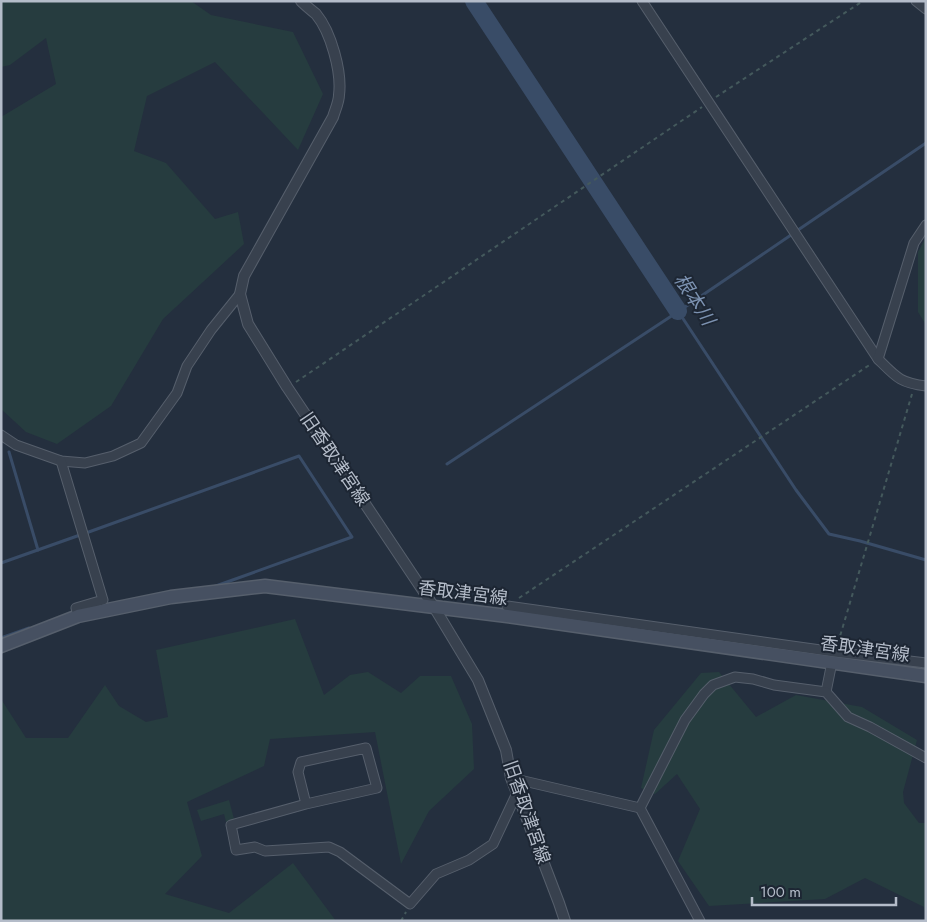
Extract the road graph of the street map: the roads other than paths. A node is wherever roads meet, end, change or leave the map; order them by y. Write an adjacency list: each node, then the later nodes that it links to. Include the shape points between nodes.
1 (642, 1): 7 (street)
2 (916, 1): 4 (street)
3 (305, 2): 6 (street, via 316,14 332,46 339,95 333,117 244,276)
4 (926, 9)
5 (926, 225): 7 (street, via 914,243)
6 (240, 294): 10 (street, via 187,366 177,393 142,443 113,456 85,463); 12 (street, 旧香取津宮線, via 248,324)
7 (878, 359): 8 (street, via 902,382)
8 (926, 386)
9 (1, 434): 10 (street, via 16,445)
10 (61, 461): 13 (street, via 103,600 76,608)
11 (507, 606): 15 (street)
12 (434, 607): 13 (main road, 香取津宮線, via 265,586 171,598); 15 (main road, 香取津宮線); 20 (street, 旧香取津宮線, via 478,680 506,750)
13 (78, 616): 14 (main road, 香取津宮線)
14 (1, 646)
15 (834, 657): 16 (street); 17 (main road, 香取津宮線); 18 (street)
16 (926, 663)
17 (926, 676)
18 (826, 692): 19 (street, via 848,717); 23 (street, via 753,679 735,678 714,685 685,720)
19 (926, 758)
20 (511, 778): 21 (street, 旧香取津宮線); 23 (street)
21 (517, 793): 22 (street, via 493,844 469,860 436,874 410,904 329,847 236,850 231,824); 24 (street, 旧香取津宮線)
22 (306, 804): 22 (street, via 377,788 366,748 302,762 298,772)
23 (640, 808): 25 (street)
24 (565, 921)
25 (700, 921)

